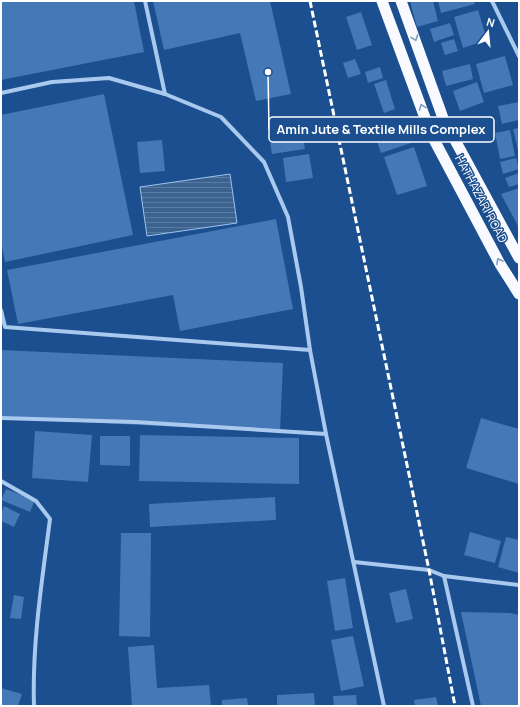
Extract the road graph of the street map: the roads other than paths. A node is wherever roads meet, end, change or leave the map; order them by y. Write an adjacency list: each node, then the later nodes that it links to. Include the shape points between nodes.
1 (145, 1): 7 (street)
2 (382, 1): 9 (highway, HATHAZARI ROAD, one-way to 2, via 500,264 431,134)
3 (402, 1): 8 (highway, HATHAZARI ROAD, one-way to 8, via 443,118)
4 (492, 1): 5 (street)
5 (519, 56)
6 (1, 93): 7 (street, via 52,82 109,78)
7 (165, 94): 11 (street, via 222,117 264,162 288,217)
8 (519, 258)
9 (519, 294)
10 (1, 310): 11 (street, via 5,327)
11 (310, 350): 13 (street)
12 (1, 418): 13 (street, via 136,422)
13 (326, 434): 15 (street)
14 (1, 481): 18 (street, via 36,501 50,519 36,626)
15 (354, 562): 16 (street, via 428,570); 19 (street)
16 (444, 576): 17 (street); 20 (street)
17 (519, 585)
18 (34, 706)
19 (384, 706)
20 (473, 706)

